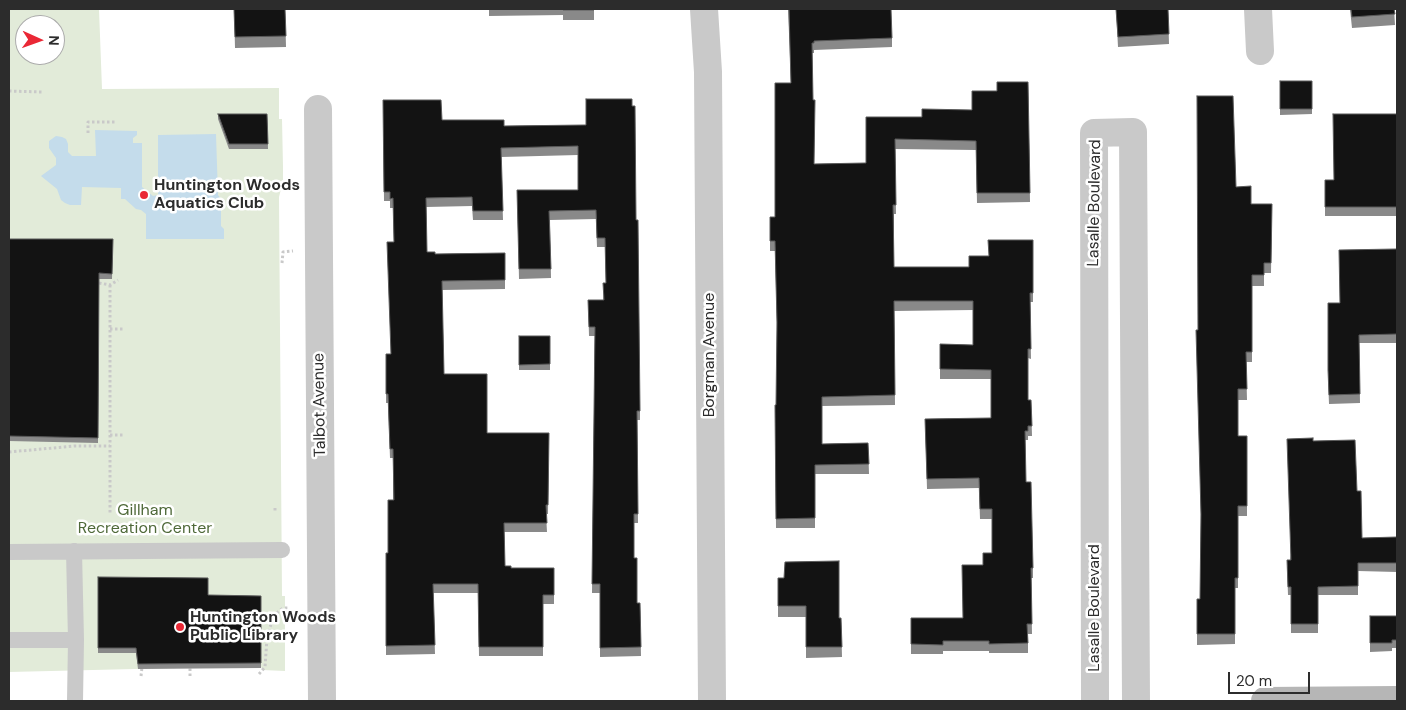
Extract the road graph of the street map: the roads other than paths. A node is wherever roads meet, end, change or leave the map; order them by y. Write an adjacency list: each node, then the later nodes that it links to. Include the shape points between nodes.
1 (704, 9): 13 (street, Borgman Avenue, via 708,72)
2 (1258, 9): 3 (street)
3 (1260, 51)
4 (318, 109): 12 (street, Talbot Avenue)
5 (282, 550): 6 (lane)
6 (74, 551): 7 (lane); 9 (lane)
7 (9, 552)
8 (9, 640): 9 (lane)
9 (76, 640): 11 (lane)
10 (1397, 700): 16 (street)
11 (75, 701)
12 (322, 701)
13 (712, 701)
14 (1095, 701): 15 (street, Lasalle Boulevard, via 1094,133 1133,132)
15 (1136, 701)
16 (1265, 701)

